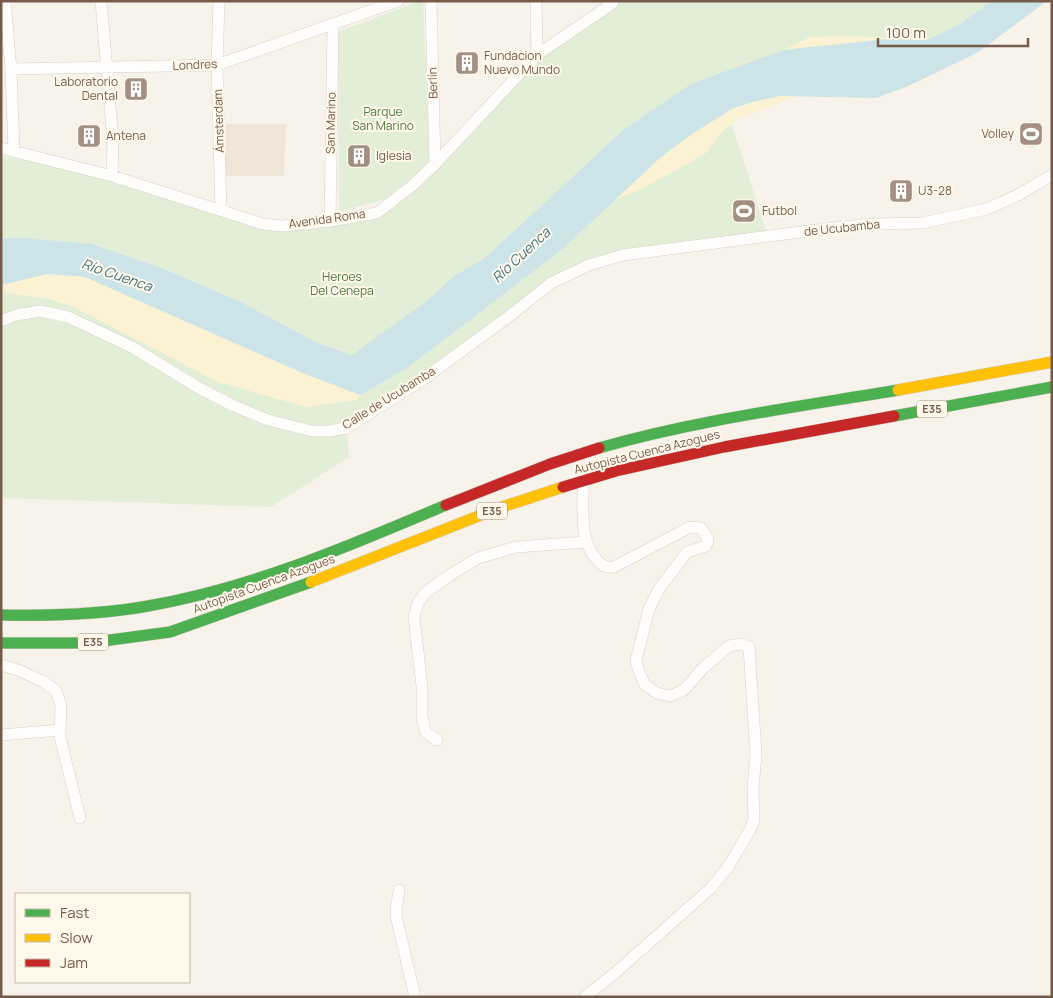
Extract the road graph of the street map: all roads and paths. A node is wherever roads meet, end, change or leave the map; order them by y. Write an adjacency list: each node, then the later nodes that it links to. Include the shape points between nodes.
1 (5, 1): 12 (street)
2 (101, 1): 11 (street)
3 (219, 1): 10 (street, Ámsterdam)
4 (398, 1): 8 (street, Londres)
5 (431, 1): 15 (street, Berlín)
6 (536, 1): 9 (street)
7 (613, 2): 9 (street, Avenida Roma)
8 (333, 24): 10 (street, Londres); 19 (street, San Marino)
9 (537, 55): 15 (street, Avenida Roma)
10 (217, 65): 11 (street, Londres); 18 (street, Ámsterdam)
11 (106, 67): 12 (street, Londres); 17 (street, via 113,141)
12 (11, 69): 14 (street)
13 (1, 148): 14 (street, Avenida Roma)
14 (14, 151): 17 (street, Avenida Roma)
15 (435, 164): 19 (street, Avenida Roma, via 376,212)
16 (1052, 175): 20 (street, de Ucubamba, via 1018,196 987,209 922,223 831,228)
17 (112, 176): 18 (street, Avenida Roma)
18 (221, 210): 19 (street, Avenida Roma, via 263,224 282,226)
19 (330, 221)
20 (623, 255): 21 (street, Calle de Ucubamba, via 589,265 551,283 422,380 346,428 330,431 312,431 268,420 234,406 132,347 68,317 40,311 16,315)
21 (1, 322)
22 (1052, 362): 26 (highway, Autopista Cuenca Azogues / E35, via 774,409 619,443 529,471 287,569 188,598 111,612)
23 (1052, 387): 24 (highway, Autopista Cuenca Azogues / E35, via 693,453)
24 (583, 480): 25 (street, via 582,525); 27 (highway, Autopista Cuenca Azogues / E35, via 487,513 290,591 216,614 184,630 100,642)
25 (586, 542): 31 (street, via 516,548 478,558 450,575 418,603 414,617 422,717 425,731); 35 (street, via 602,566 614,567 690,527 700,528 708,539 706,546 687,552 659,590 649,609 637,666 645,685 657,694 670,696 684,690 729,646 741,644 749,647 756,754 754,820 728,867 711,888)
26 (1, 615)
27 (1, 643)
28 (1, 665): 29 (street, via 44,682 56,691 61,704)
29 (60, 730): 30 (street); 32 (street)
30 (1, 735)
31 (437, 740)
32 (80, 818)
33 (399, 890): 34 (street, via 397,920)
34 (415, 997)
35 (585, 997)

